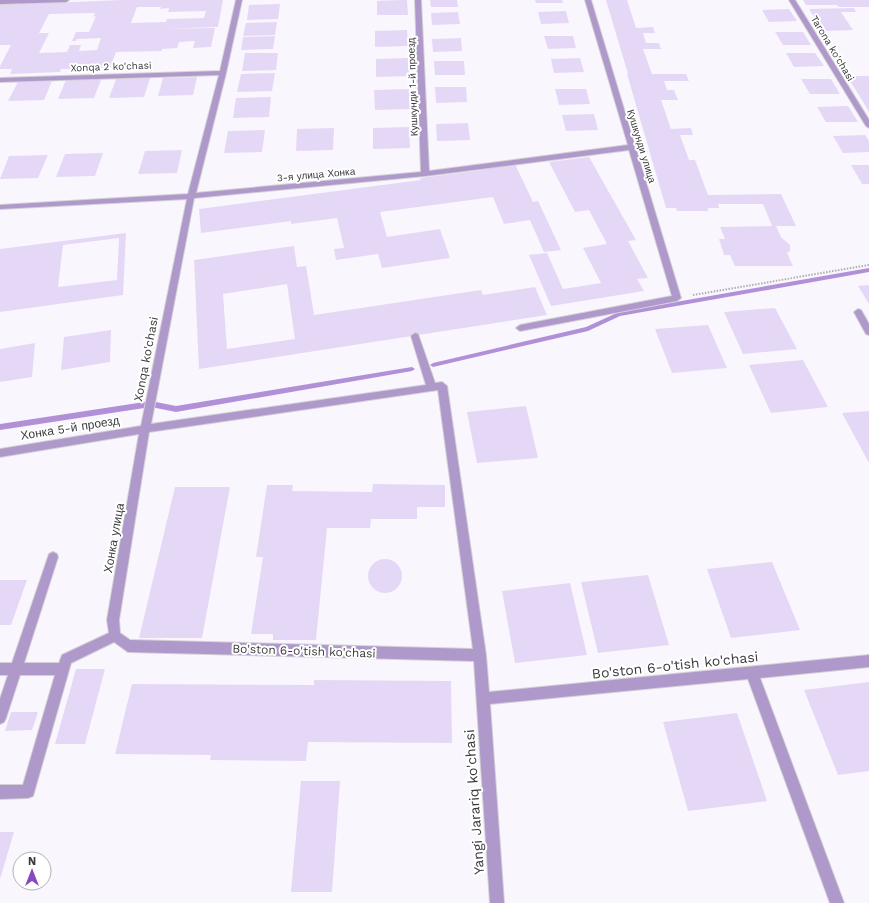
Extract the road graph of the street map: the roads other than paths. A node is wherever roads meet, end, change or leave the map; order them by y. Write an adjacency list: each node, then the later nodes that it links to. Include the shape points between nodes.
1 (66, 0): 6 (street)
2 (239, 0): 7 (street, Xonqa ko'chasi)
3 (418, 0): 11 (street, Кушкунди 1-й проезд)
4 (588, 0): 10 (street, Кушкунди улица)
5 (792, 0): 9 (street, Tarona ko'chasi)
6 (0, 2)
7 (223, 72): 8 (street, Xonqa 2 ko'chasi); 12 (street, Xonqa ko'chasi)
8 (0, 80)
9 (869, 126)
10 (632, 147): 11 (street, 3-я улица Хонка); 15 (street, Кушкунди улица, via 676,298)
11 (425, 174): 12 (street, 3-я улица Хонка)
12 (191, 196): 13 (street, 3-я улица Хонка); 19 (street, Xonqa ko'chasi)
13 (0, 207)
14 (858, 312): 16 (street)
15 (520, 328)
16 (869, 332)
17 (415, 336): 18 (street)
18 (431, 387): 19 (street); 23 (street, Yangi Jarariq ko'chasi, via 442,386)
19 (145, 429): 20 (street, Хонка 5-й проезд); 22 (street, Хонка улица, via 113,620)
20 (0, 453)
21 (53, 557): 26 (street)
22 (115, 636): 23 (street, Bo'ston 6-o'tish ko'chasi, via 128,646); 27 (street, via 66,659)
23 (480, 655): 29 (street, Yangi Jarariq ko'chasi)
24 (869, 661): 28 (street, Bo'ston 6-o'tish ko'chasi)
25 (0, 669): 26 (street)
26 (16, 669): 27 (street); 30 (street)
27 (63, 669): 31 (street, via 28,791)
28 (752, 673): 29 (street, Bo'ston 6-o'tish ko'chasi); 33 (street)
29 (483, 699): 32 (street, Yangi Jarariq ko'chasi)
30 (0, 718)
31 (0, 792)
32 (497, 903)
33 (837, 903)

